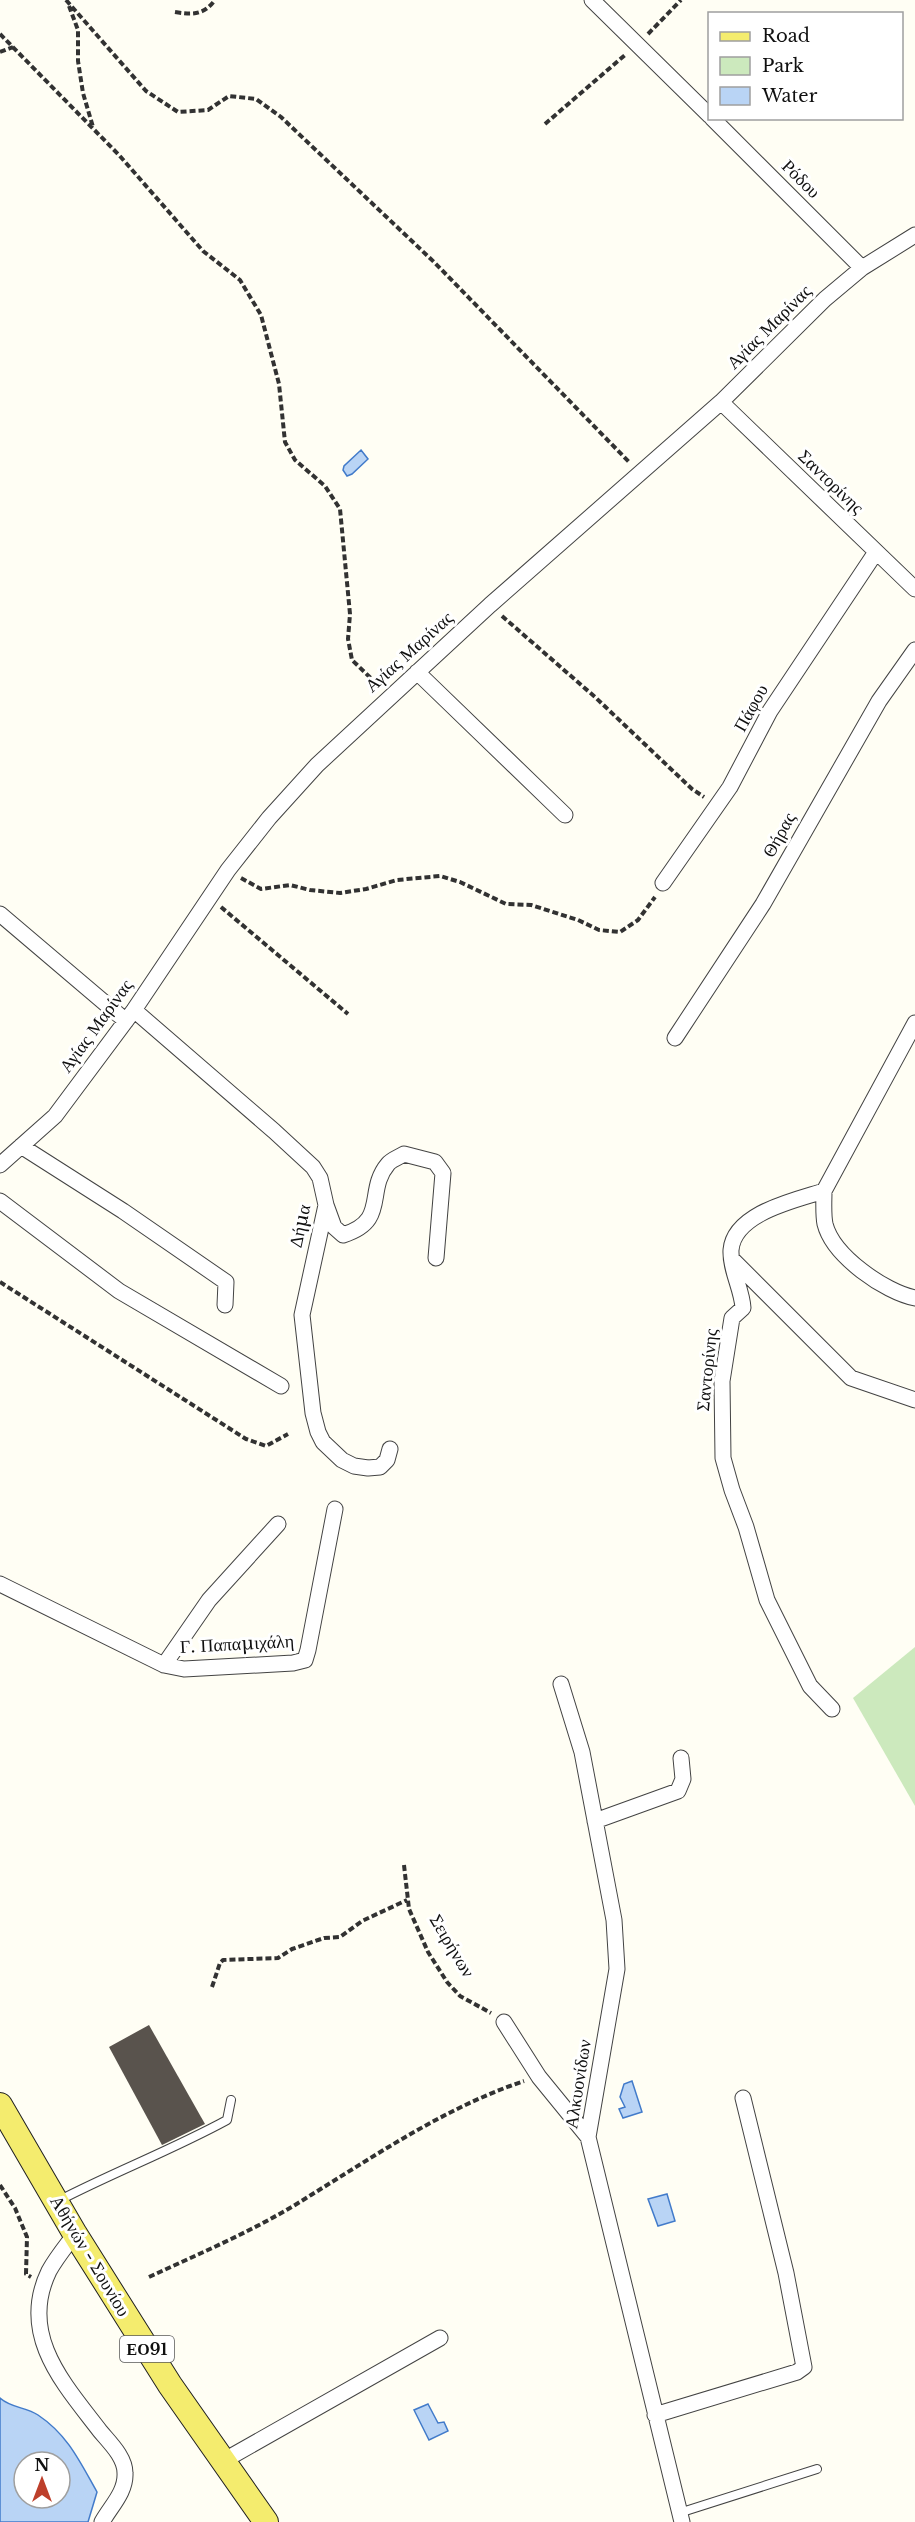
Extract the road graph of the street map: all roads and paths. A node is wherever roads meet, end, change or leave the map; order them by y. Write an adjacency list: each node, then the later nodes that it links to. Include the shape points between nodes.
1 (215, 0): 5 (path, via 207,11)
2 (592, 0): 7 (street, Ρόδου)
3 (681, 0): 7 (path)
4 (67, 1): 13 (path, via 78,30 83,93); 17 (path, via 146,91 178,112 208,110 230,96 256,99 281,117 434,262)
5 (175, 12)
6 (0, 34): 8 (path)
7 (638, 44): 10 (street, Ρόδου); 12 (path)
8 (13, 47): 9 (path); 13 (path)
9 (0, 52)
10 (708, 114)
11 (714, 120): 15 (street, Ρόδου)
12 (546, 124)
13 (94, 129): 23 (path, via 203,251 240,280 261,315 279,384 285,442 295,460 325,486 340,509 352,660)
14 (915, 235): 15 (street, Αγίας Μαρίνας)
15 (862, 268): 16 (street, Αγίας Μαρίνας, via 825,299)
16 (721, 402): 17 (street, Αγίας Μαρίνας); 18 (street, Σαντορίνης)
17 (641, 474): 20 (street, Αγίας Μαρίνας)
18 (876, 552): 19 (street, Σαντορίνης); 24 (street, Πάφου, via 770,711 730,787)
19 (915, 589)
20 (490, 605): 22 (street, Αγίας Μαρίνας); 24 (path, via 692,789)
21 (915, 650): 33 (street, Θήρας, via 879,701 763,904)
22 (417, 672): 23 (street, Αγίας Μαρίνας); 25 (street)
23 (389, 696): 26 (street, Αγίας Μαρίνας, via 317,765)
24 (716, 805): 27 (street, Πάφου)
25 (565, 815)
26 (228, 870): 27 (path, via 261,890 290,885 340,893 397,880 441,876 506,904 531,905 599,930 620,932 638,920); 28 (street, Αγίας Μαρίνας)
27 (663, 883)
28 (209, 896): 30 (path); 31 (street, Αγίας Μαρίνας)
29 (0, 914): 31 (street, Δήμα)
30 (348, 1014)
31 (130, 1016): 34 (street, Αγίας Μαρίνας, via 55,1116); 38 (street, Δήμα, via 214,1077 313,1167 324,1189)
32 (915, 1023): 36 (street)
33 (675, 1038)
34 (21, 1146): 35 (street, Αγίας Μαρίνας); 43 (street, via 226,1282)
35 (0, 1165)
36 (824, 1191): 40 (street, Σαντορίνης, via 764,1211 735,1236); 42 (street, via 825,1225 837,1246 880,1285)
37 (0, 1201): 44 (street, via 119,1291)
38 (326, 1205): 39 (street, via 334,1227 343,1235 357,1231 371,1218 389,1162 404,1155 435,1162 444,1173); 47 (street, Δήμα, via 302,1315 315,1423 331,1451 354,1466 380,1467)
39 (436, 1258)
40 (732, 1259): 45 (street, via 852,1378); 53 (street, Σαντορίνης, via 743,1308 732,1318 722,1381 723,1458 767,1600 810,1686)
41 (0, 1282): 46 (path, via 246,1439 266,1446)
42 (915, 1298)
43 (225, 1305)
44 (281, 1386)
45 (915, 1400)
46 (288, 1434)
47 (390, 1449)
48 (335, 1509): 51 (street, Γ. Παπαμιχάλη, via 305,1660 184,1669)
49 (278, 1524): 51 (street, via 209,1600)
50 (0, 1584): 51 (street, Γ. Παπαμιχάλη)
51 (164, 1665)
52 (561, 1684): 55 (street, Αλκυονίδων, via 582,1752)
53 (832, 1709)
54 (681, 1758): 55 (street, via 683,1779 678,1791)
55 (595, 1821): 64 (street, Αλκυονίδων, via 614,1920 617,1969)
56 (404, 1865): 57 (path, Σειρήνων)
57 (407, 1900): 58 (path, via 340,1937 324,1938 278,1958 223,1960); 59 (path, Σειρήνων, via 423,1942 447,1982 460,1996)
58 (212, 1987)
59 (504, 2022): 60 (street)
60 (539, 2077): 64 (street); 68 (path, via 497,2090 419,2129 261,2223)
61 (743, 2098): 71 (street, via 786,2273 804,2367)
62 (231, 2100): 66 (lane, via 227,2120)
63 (0, 2105): 66 (main road, Αθήνών - Σουνίου / ΕΟ91)
64 (588, 2137): 71 (street, Αλκυονίδων)
65 (0, 2185): 69 (path, via 27,2237 26,2274)
66 (57, 2202): 67 (main road, Αθήνών - Σουνίου / ΕΟ91)
67 (75, 2234): 69 (street, via 55,2261); 72 (main road, Αθήνών - Σουνίου / ΕΟ91, via 164,2376)
68 (148, 2277)
69 (44, 2287): 75 (street, via 39,2322 52,2365 126,2470 124,2485)
70 (441, 2338): 72 (street)
71 (655, 2415): 74 (street, Αλκυονίδων)
72 (223, 2461): 76 (main road, Αθήνών - Σουνίου / ΕΟ91)
73 (817, 2469): 74 (lane)
74 (681, 2517)
75 (102, 2522)
76 (266, 2522)

